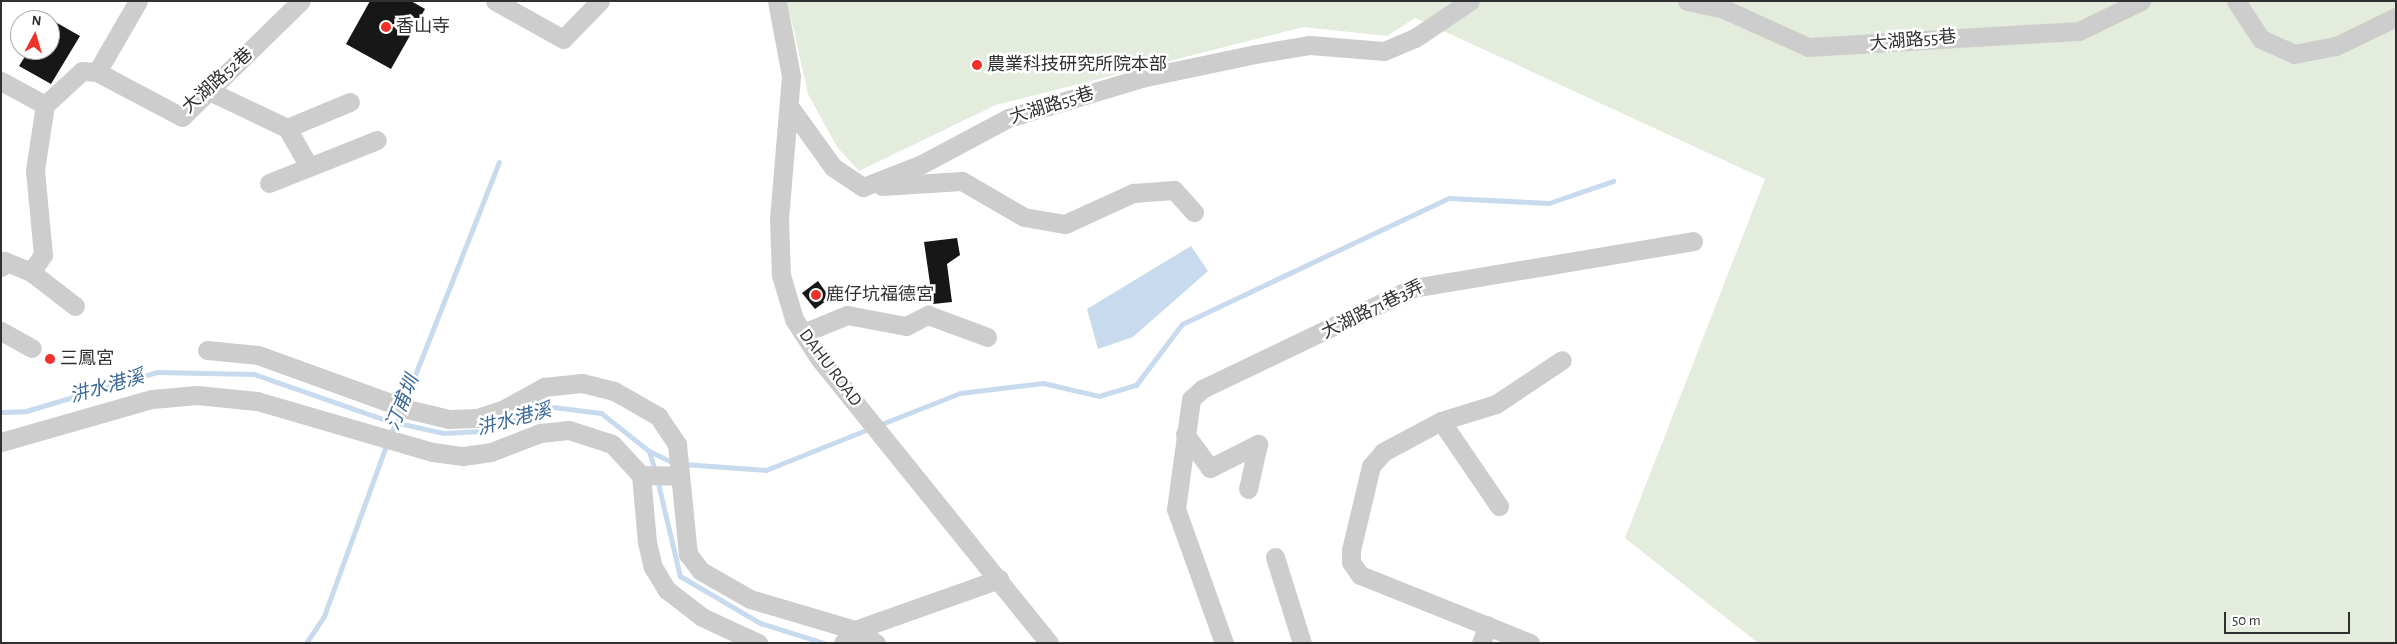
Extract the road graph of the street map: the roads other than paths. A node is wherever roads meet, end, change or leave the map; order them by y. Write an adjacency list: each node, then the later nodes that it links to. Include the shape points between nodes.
1 (138, 1): 11 (street)
2 (301, 1): 13 (street, 大湖路52巷)
3 (495, 1): 4 (street, via 563,39)
4 (600, 1)
5 (777, 1): 16 (street, DAHU ROAD, via 791,76)
6 (1470, 1): 21 (street, 大湖路55巷, via 1416,38 1384,51 1310,45 1265,52 1141,78 1008,118 922,164)
7 (1687, 1): 8 (street, 大湖路55巷, via 1724,9 1764,31 1808,47 2079,31)
8 (2141, 1)
9 (2236, 1): 10 (street, via 2261,39 2294,54 2336,46)
10 (2396, 17)
11 (97, 72): 13 (street, 大湖路52巷, via 182,117); 15 (street, via 82,71)
12 (1, 81): 15 (street)
13 (209, 91): 17 (street)
14 (350, 102): 17 (street)
15 (45, 105): 25 (street, via 35,170 43,255)
16 (789, 106): 21 (street, via 833,167); 28 (street, DAHU ROAD, via 779,219 781,275)
17 (287, 128): 19 (street)
18 (377, 140): 19 (street)
19 (308, 165): 20 (street)
20 (269, 183)
21 (863, 187): 22 (street, via 962,181 1024,217 1065,224 1141,192 1174,190)
22 (1194, 212)
23 (1693, 241): 34 (street, 大湖路71巷3弄, via 1413,288 1202,389 1191,399)
24 (1, 267): 25 (street, via 4,262)
25 (30, 272): 26 (street)
26 (75, 306)
27 (1, 331): 30 (street)
28 (803, 333): 29 (street, via 847,315 906,326 928,315); 41 (street, DAHU ROAD)
29 (986, 337)
30 (32, 348)
31 (207, 350): 37 (street, via 258,355 407,409 449,419 477,418 504,409 544,387 582,384 614,391 658,416 676,444)
32 (1562, 360): 33 (street, via 1496,404)
33 (1441, 421): 39 (street); 42 (street, via 1382,452 1372,466 1351,562 1360,575)
34 (1185, 434): 38 (street, via 1210,468 1258,444); 47 (street, 大湖路71巷3弄, via 1176,509)
35 (1, 442): 36 (street, via 152,399 215,396 296,410 433,452 463,456 491,452 540,433 569,430 612,444)
36 (641, 475): 37 (street); 44 (street, via 653,567 667,590 702,617)
37 (680, 476): 43 (street, via 688,554 701,571 750,599)
38 (1248, 489)
39 (1499, 506)
40 (1275, 557): 48 (street)
41 (999, 579): 43 (street); 46 (street, DAHU ROAD)
42 (1488, 624): 49 (street); 50 (street)
43 (849, 637): 45 (street)
44 (758, 643)
45 (876, 643)
46 (1049, 643)
47 (1224, 643)
48 (1302, 643)
49 (1481, 643)
50 (1530, 643)

